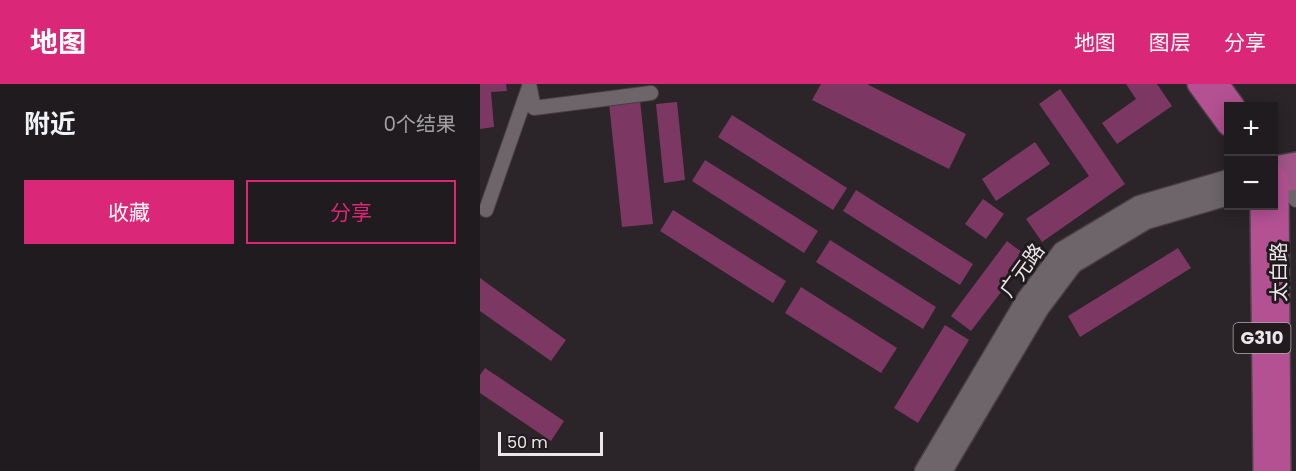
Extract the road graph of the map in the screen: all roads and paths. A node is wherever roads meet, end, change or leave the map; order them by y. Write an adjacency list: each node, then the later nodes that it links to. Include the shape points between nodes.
1 (1198, 84): 6 (highway)
2 (1218, 84): 5 (highway)
3 (529, 86): 4 (street, via 534,108); 12 (street)
4 (651, 93)
5 (1231, 102)
6 (1224, 120)
7 (1296, 163): 8 (main road)
8 (1279, 177): 11 (street); 17 (highway, 太白路 / G310)
9 (1224, 180): 14 (main road, 广元路, via 1139,204 1062,251 1026,299)
10 (1224, 197): 15 (main road, 广元路, via 1146,220 1073,264 1040,308)
11 (1296, 200)
12 (486, 210)
13 (1261, 210): 16 (highway, 太白路 / G310)
14 (924, 471)
15 (943, 471)
16 (1264, 471)
17 (1280, 471)

